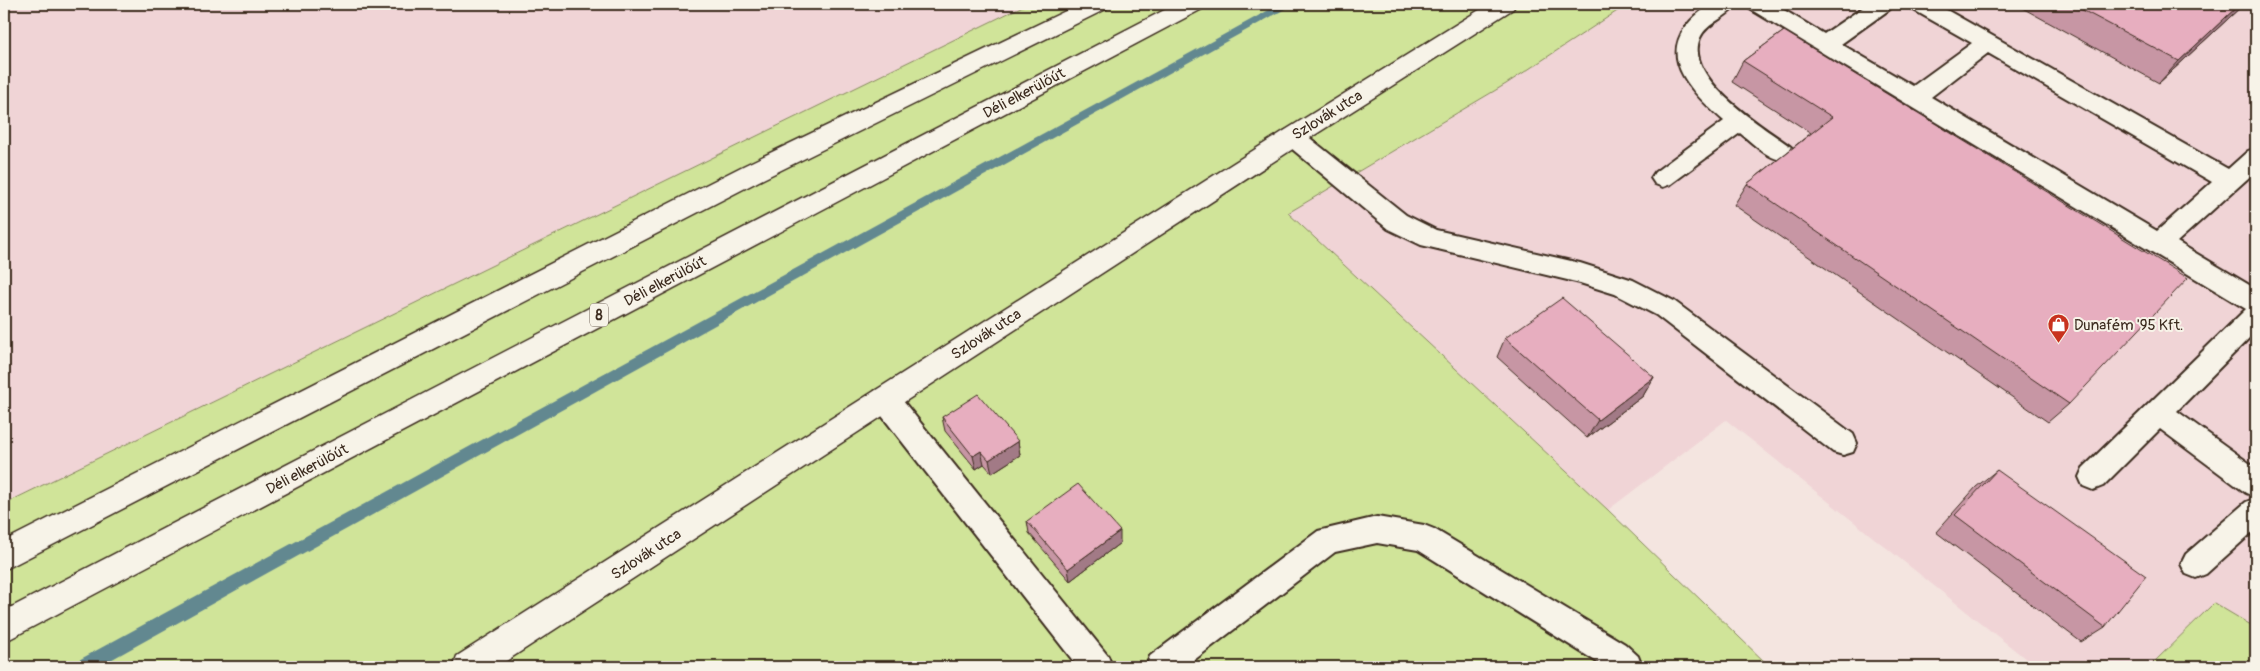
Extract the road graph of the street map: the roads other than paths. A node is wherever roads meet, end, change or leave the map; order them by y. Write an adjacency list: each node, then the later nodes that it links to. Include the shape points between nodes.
1 (1098, 4): 26 (main road, via 750,174)
2 (1194, 4): 28 (main road, Déli elkerülőút / 8)
3 (1505, 4): 12 (main road, Szlovák utca)
4 (1726, 4): 11 (lane, via 1689,37 1686,53 1691,72 1704,89)
5 (1758, 4): 9 (lane)
6 (1882, 4): 9 (lane)
7 (1920, 4): 8 (lane)
8 (1988, 42): 10 (lane); 16 (lane)
9 (1825, 44): 10 (lane)
10 (1915, 97): 17 (lane)
11 (1740, 121): 13 (lane); 15 (lane)
12 (1293, 137): 20 (main road, Szlovák utca); 22 (lane, via 1397,222 1430,238 1580,273 1624,287 1665,308)
13 (1783, 154)
14 (2256, 157): 16 (lane)
15 (1663, 178)
16 (2230, 181): 17 (lane)
17 (2160, 243): 18 (lane)
18 (2256, 302)
19 (2256, 315): 21 (lane)
20 (886, 400): 29 (main road, Szlovák utca); 30 (lane)
21 (2159, 413): 23 (lane); 24 (lane)
22 (1843, 442)
23 (2093, 477)
24 (2256, 484)
25 (2256, 511): 27 (lane)
26 (4, 556)
27 (2196, 564)
28 (4, 627)
29 (469, 667)
30 (1097, 667)
31 (1161, 667): 32 (lane, via 1328,540 1377,530 1424,538 1614,655)
32 (1627, 667)

